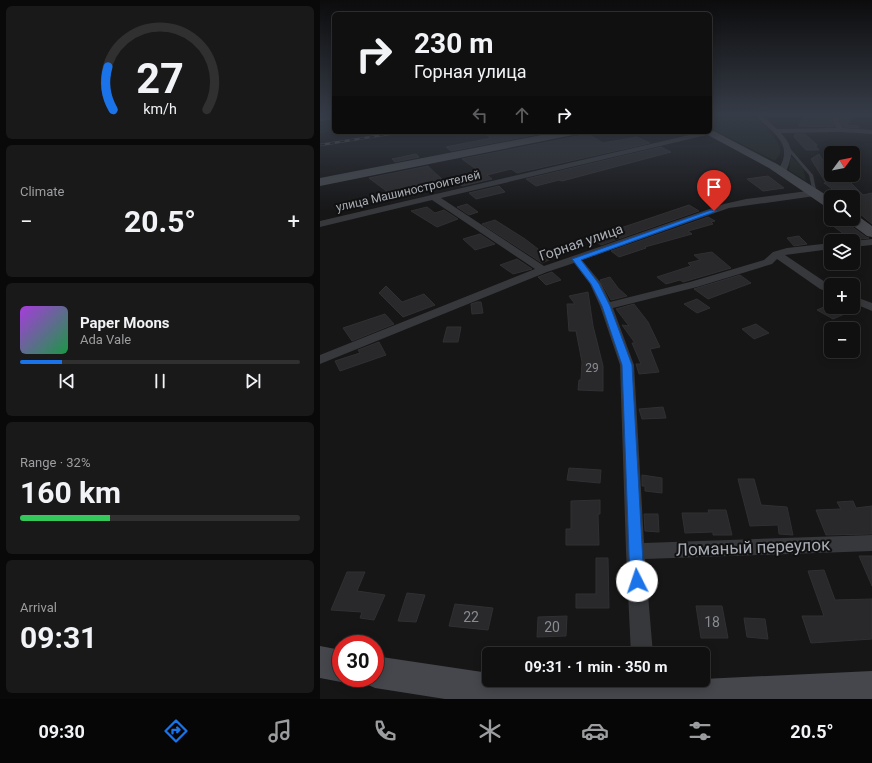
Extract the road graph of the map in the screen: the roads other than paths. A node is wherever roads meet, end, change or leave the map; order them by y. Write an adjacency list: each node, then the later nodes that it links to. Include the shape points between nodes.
1 (787, 147): 5 (street); 7 (lane, via 811,175)
2 (494, 148): 6 (street)
3 (644, 148): 8 (street, улица Машиностроителей)
4 (741, 148): 5 (street)
5 (782, 172): 7 (street)
6 (320, 182)
7 (815, 193): 9 (street); 17 (street, Горная улица, via 727,206)
8 (433, 197): 10 (street, улица Машиностроителей); 18 (street)
9 (824, 199)
10 (320, 224)
11 (860, 225): 12 (street)
12 (872, 233)
13 (872, 242): 14 (street)
14 (860, 243)
15 (824, 247): 16 (street)
16 (777, 254): 19 (street); 21 (street, via 768,262 693,285)
17 (576, 259): 18 (street, Горная улица); 21 (street, via 595,284)
18 (543, 270): 23 (street, Горная улица)
19 (824, 287)
20 (860, 303): 22 (street)
21 (606, 306): 25 (street, via 627,365)
22 (872, 308)
23 (320, 360)
24 (872, 543): 25 (street, Ломаный переулок)
25 (635, 551): 26 (street)
26 (642, 647)
27 (320, 662): 28 (street)
28 (332, 664)
29 (384, 673): 31 (street, via 493,690)
30 (872, 687): 31 (street)
31 (645, 692)

